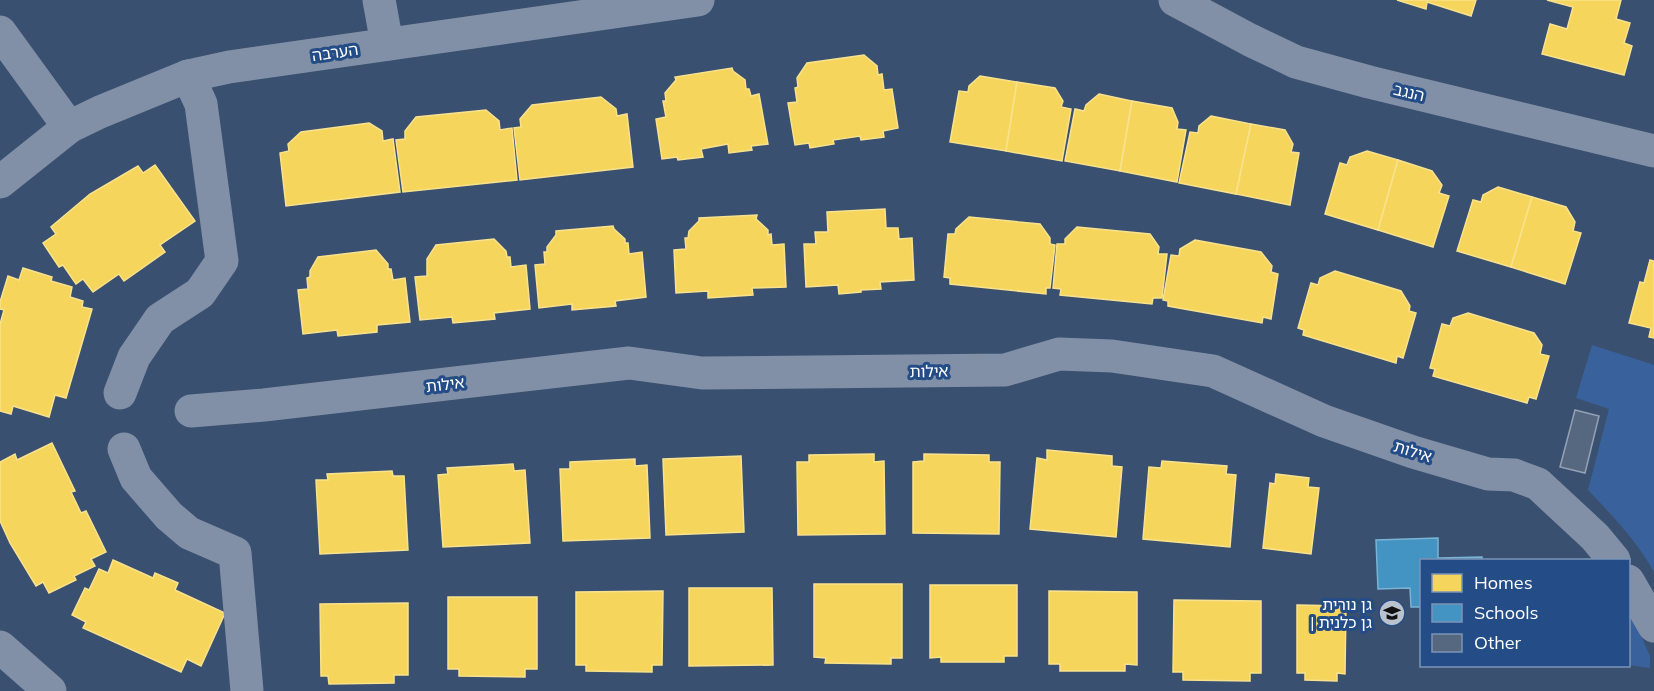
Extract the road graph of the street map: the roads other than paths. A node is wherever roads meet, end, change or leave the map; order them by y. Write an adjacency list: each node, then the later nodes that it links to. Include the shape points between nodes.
1 (379, 0): 5 (street)
2 (698, 0): 5 (street, הערבה)
3 (1175, 0): 8 (street, הנגב, via 1296,62)
4 (0, 32): 7 (street)
5 (387, 44): 6 (street, הערבה)
6 (188, 76): 7 (street, הערבה); 10 (street, via 201,104 222,261 200,293 160,319 134,357)
7 (69, 127): 9 (street, הערבה)
8 (1654, 151)
9 (5, 169)
10 (120, 393)
11 (191, 411): 13 (street, אילות, via 629,363 702,373 1005,370 1059,354 1112,356 1213,371 1324,421 1413,452 1538,484 1595,537)
12 (124, 449): 18 (street, via 136,477 169,516 189,533 235,553)
13 (1612, 559)
14 (1630, 583): 15 (street)
15 (1654, 626)
16 (0, 647): 17 (street)
17 (50, 691)
18 (247, 691)

